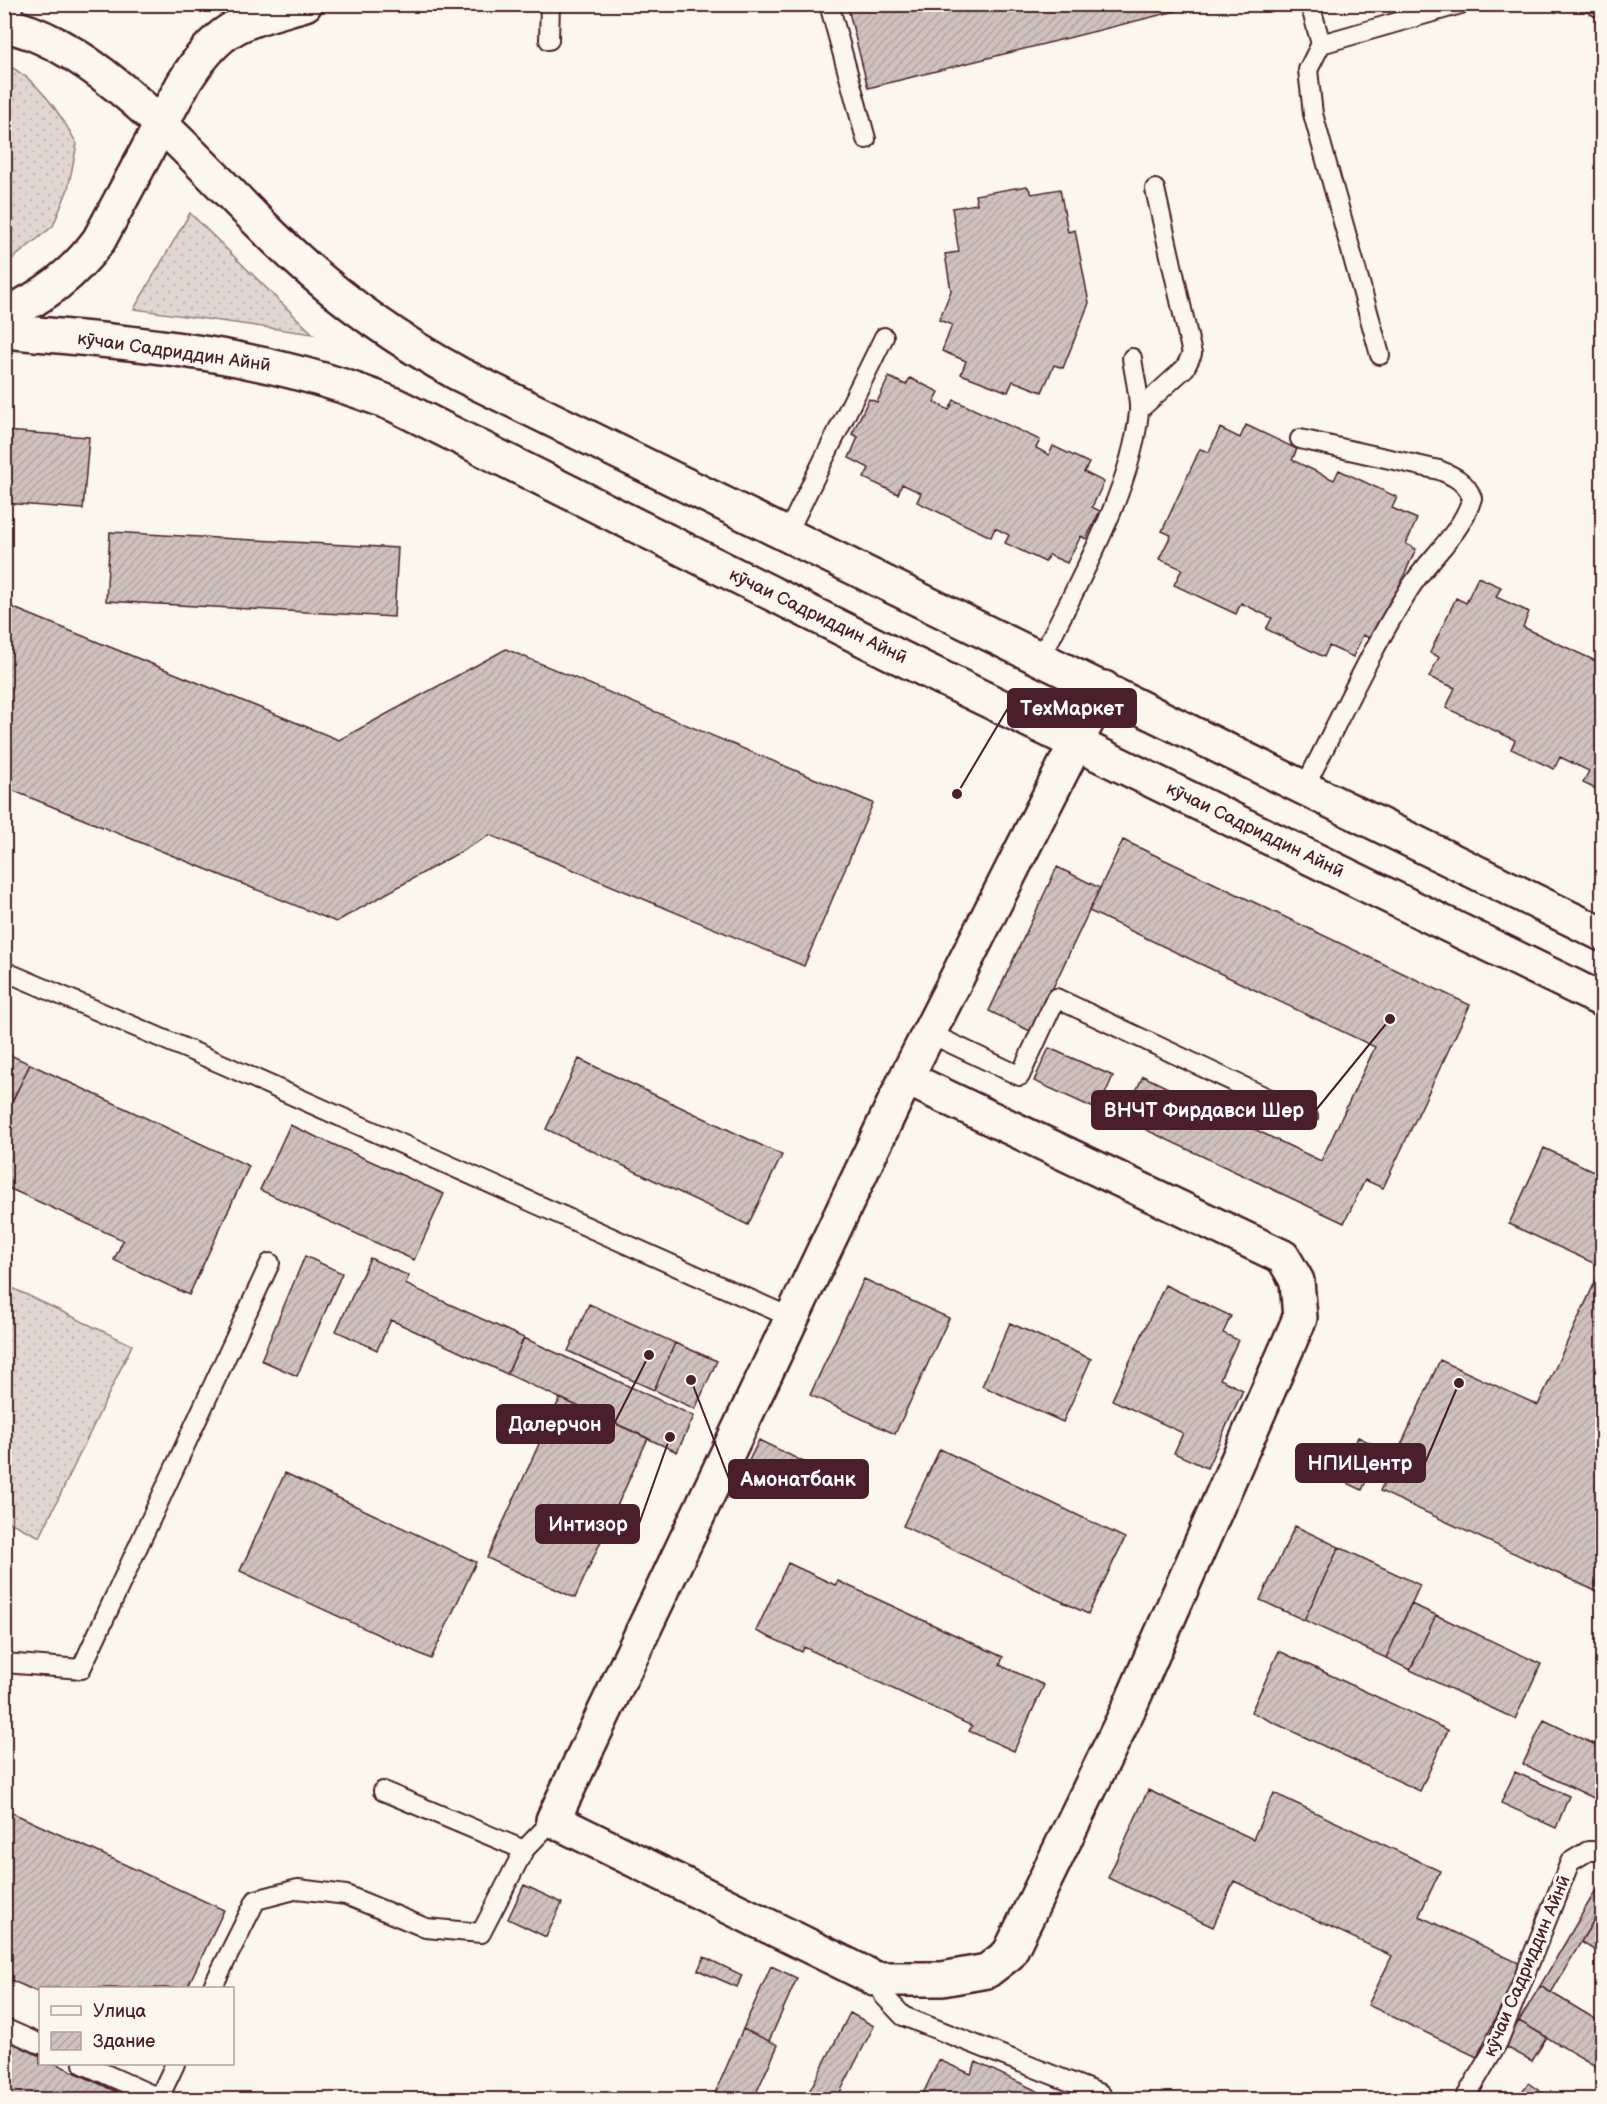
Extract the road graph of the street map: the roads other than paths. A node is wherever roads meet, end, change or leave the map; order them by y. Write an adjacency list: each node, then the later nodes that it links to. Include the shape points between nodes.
1 (306, 4): 11 (main road, via 232,27 216,39 199,59)
2 (550, 4): 9 (lane)
3 (829, 4): 12 (lane)
4 (1310, 4): 10 (lane)
5 (1461, 4): 10 (lane)
6 (1593, 4): 7 (lane)
7 (1602, 9)
8 (9, 18): 11 (main road, via 84,60)
9 (549, 40)
10 (1322, 44): 17 (lane, via 1308,70 1309,93)
11 (160, 126): 14 (main road, via 99,240 84,260 52,290); 21 (main road, via 294,257 380,327 459,374)
12 (866, 139)
13 (1155, 189): 19 (lane, via 1192,354 1185,368)
14 (4, 315)
15 (4, 331): 24 (main road, кӯчаи Садриддин Айнӣ, via 226,356 318,376 356,389)
16 (884, 337): 21 (lane)
17 (1380, 356)
18 (1132, 358): 19 (lane)
19 (1139, 410): 22 (lane, via 1116,498)
20 (1300, 439): 25 (lane, via 1439,470 1456,477 1472,498 1461,523 1420,573 1397,609)
21 (787, 534): 22 (main road)
22 (1041, 658): 23 (main road)
23 (1104, 688): 24 (main road); 25 (main road)
24 (1076, 743): 28 (main road, кӯчаи Садриддин Айнӣ); 29 (main road)
25 (1305, 786): 26 (main road)
26 (1602, 934)
27 (4, 971): 33 (lane)
28 (1602, 1000)
29 (929, 1033): 30 (main road); 31 (lane, via 1020,1076 1056,998)
30 (906, 1078): 33 (main road); 39 (main road, via 1283,1257 1297,1281 1300,1318 1129,1708 1009,1954 987,1971 942,1979)
31 (1308, 1117)
32 (270, 1263): 34 (lane, via 81,1669)
33 (792, 1318): 36 (main road)
34 (4, 1663)
35 (383, 1791): 37 (lane)
36 (554, 1820): 37 (lane); 39 (main road)
37 (524, 1850): 40 (lane, via 481,1933 426,1928 346,1895 298,1889 256,1900)
38 (1602, 1851): 47 (lane, кӯчаи Садриддин Айнӣ, via 1588,1851 1570,1862 1498,2042)
39 (876, 1979): 45 (lane, via 884,1996 903,2016)
40 (213, 1987)
41 (4, 2028): 42 (lane)
42 (39, 2044)
43 (85, 2065): 46 (lane)
44 (175, 2065): 46 (lane)
45 (1101, 2094)
46 (158, 2099)
47 (1464, 2100)

